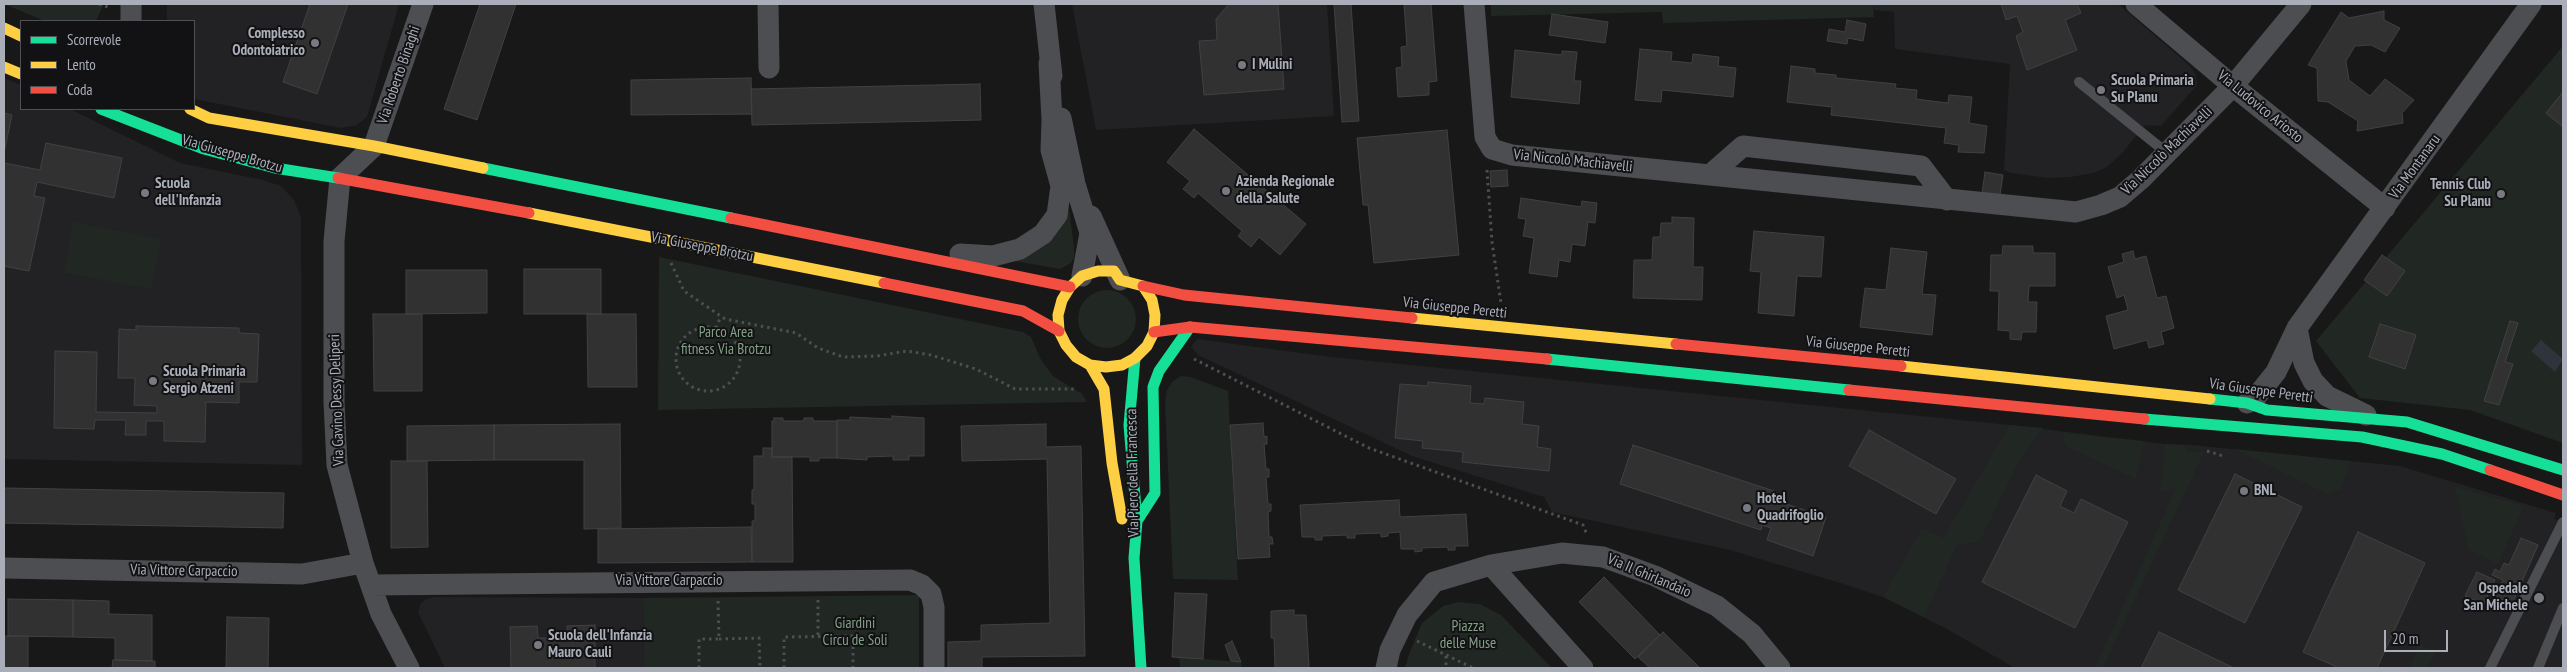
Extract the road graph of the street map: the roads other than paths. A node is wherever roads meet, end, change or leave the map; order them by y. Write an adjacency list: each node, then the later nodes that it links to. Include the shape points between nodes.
1 (132, 4): 9 (street)
2 (423, 4): 21 (street, Via Roberto Binaghi)
3 (768, 4): 14 (street)
4 (1044, 4): 12 (street)
5 (1474, 4): 23 (street, Via Niccolò Machiavelli, via 1485,137 1492,149 1512,156)
6 (2136, 4): 17 (street, Via Ludovico Ariosto)
7 (2301, 4): 17 (street, Via Niccolò Machiavelli)
8 (2531, 4): 27 (street, Via Montanaru)
9 (131, 20)
10 (4, 28): 11 (street)
11 (20, 36)
12 (1049, 63): 25 (street); 28 (street, Via Giuseppe Brotzu, via 1051,150 1061,186 1057,214 1050,228 1027,246 992,256 943,252)
13 (4, 66): 15 (street)
14 (769, 68)
15 (20, 74)
16 (2079, 82): 22 (lane)
17 (2233, 86): 22 (street, Via Niccolò Machiavelli); 27 (street, Via Ludovico Ariosto)
18 (106, 110): 20 (street, Via Giuseppe Brotzu)
19 (192, 110): 21 (street, Via Giuseppe Brotzu, via 208,118)
20 (127, 114): 24 (street, Via Giuseppe Brotzu, via 204,149 275,168)
21 (374, 146): 24 (street); 28 (street, Via Giuseppe Brotzu)
22 (2167, 153): 26 (street, Via Niccolò Machiavelli, via 2120,197 2076,212)
23 (1712, 174): 26 (street, Via Niccolò Machiavelli); 26 (street, via 1743,146 1763,148 1921,166)
24 (340, 178): 34 (street, Via Giuseppe Brotzu, via 1023,311); 45 (street, Via Gavino Dessy Deliperi, via 334,241 337,464)
25 (1075, 184): 29 (street); 30 (street, via 1090,233)
26 (1947, 200)
27 (2385, 208): 33 (street, Via Montanaru)
28 (913, 254): 30 (street, Via Giuseppe Brotzu, via 1029,280)
29 (1120, 280): 30 (street, via 1114,271 1098,271); 31 (street)
30 (1076, 282): 34 (street, via 1062,300)
31 (1143, 286): 35 (street, via 1152,300 1156,316); 38 (street, Via Giuseppe Peretti, via 1184,295)
32 (1190, 327): 35 (street); 41 (street, via 2160,421 2362,437 2442,454); 42 (street, via 1159,371 1153,387 1155,493)
33 (2297, 328): 38 (street, Via Montanaru, via 2276,372); 39 (street, via 2304,363 2313,381 2327,396)
34 (1059, 331): 37 (street, via 1071,351)
35 (1154, 332): 36 (street)
36 (1136, 358): 37 (street, via 1114,366); 42 (street, Via Piero della Francesca, via 1129,425)
37 (1090, 365): 44 (street, Via Piero della Francesca, via 1104,389 1118,505)
38 (2247, 403): 39 (street, Via Giuseppe Peretti, via 2267,410)
39 (2377, 419): 40 (street, Via Giuseppe Peretti, via 2407,422 2441,431)
40 (2563, 470)
41 (2563, 495)
42 (1137, 521): 44 (street, Via Piero della Francesca)
43 (2563, 522): 56 (lane)
44 (1134, 558): 52 (street, Via Piero della Francesca)
45 (363, 563): 47 (street, Via Vittore Carpaccio, via 302,574); 48 (street, Via Gavino Dessy Deliperi)
46 (1491, 566): 53 (street, via 1434,582 1407,615 1390,650); 54 (street); 55 (street, Via Il Ghirlandaio, via 1562,554 1603,557 1655,576 1717,606 1752,634)
47 (4, 568)
48 (371, 585): 50 (street, Via Gavino Dessy Deliperi, via 381,614); 51 (street, Via Vittore Carpaccio, via 910,580 931,594 935,624)
49 (2563, 608): 57 (lane)
50 (409, 668)
51 (934, 668)
52 (1141, 668)
53 (1386, 668)
54 (1583, 668)
55 (1780, 668)
56 (2490, 668)
57 (2538, 668)

